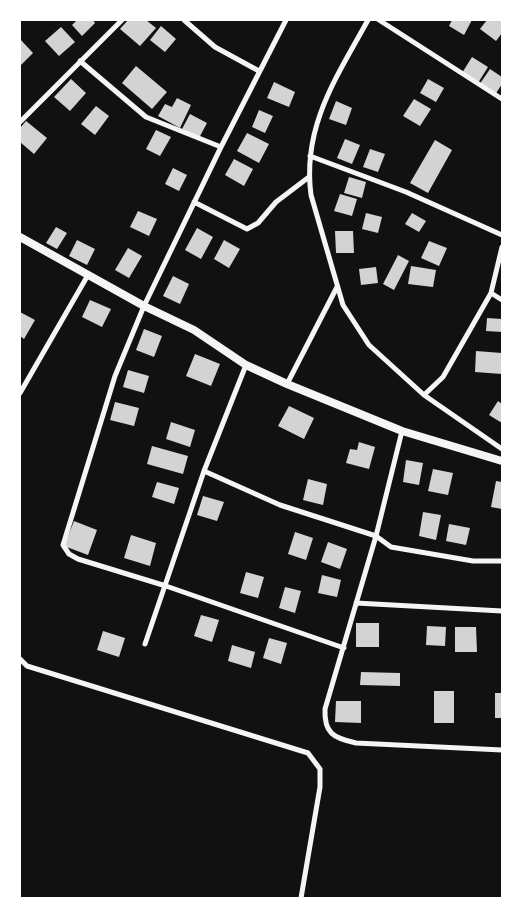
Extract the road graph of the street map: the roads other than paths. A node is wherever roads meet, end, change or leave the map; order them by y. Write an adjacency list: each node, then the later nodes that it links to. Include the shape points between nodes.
1 (122, 20): 6 (street)
2 (184, 20): 7 (street, via 215,47)
3 (286, 20): 7 (street)
4 (368, 20): 11 (street, via 324,100)
5 (380, 20): 8 (street)
6 (80, 61): 9 (street); 10 (street, via 146,117)
7 (259, 71): 10 (street)
8 (502, 99)
9 (20, 122)
10 (221, 148): 13 (street)
11 (310, 156): 12 (street); 14 (street, via 406,192)
12 (309, 176): 13 (street, via 276,202 258,223 246,229); 18 (street, via 311,195)
13 (194, 202): 21 (street)
14 (502, 235)
15 (20, 237): 17 (street)
16 (502, 247): 19 (street)
17 (88, 275): 21 (street); 24 (street)
18 (337, 288): 23 (street); 25 (street, via 343,305 369,345)
19 (491, 293): 20 (street); 25 (street, via 443,377)
20 (502, 300)
21 (144, 306): 22 (street, via 194,330); 32 (street, via 115,376 63,545 78,559)
22 (246, 365): 23 (street); 29 (street)
23 (287, 384): 26 (street)
24 (20, 393)
25 (424, 395): 27 (street)
26 (402, 431): 28 (street); 30 (street)
27 (502, 450)
28 (502, 461)
29 (204, 471): 30 (street, via 280,505); 32 (street)
30 (376, 536): 31 (street, via 391,547 472,561); 33 (street)
31 (502, 561)
32 (166, 586): 35 (street); 36 (street)
33 (356, 603): 34 (street); 36 (street)
34 (502, 611)
35 (145, 644)
36 (344, 648): 38 (street, via 325,709 324,723 339,740)
37 (20, 659): 39 (street, via 27,666 308,753 320,768 320,787)
38 (502, 750)
39 (302, 898)

